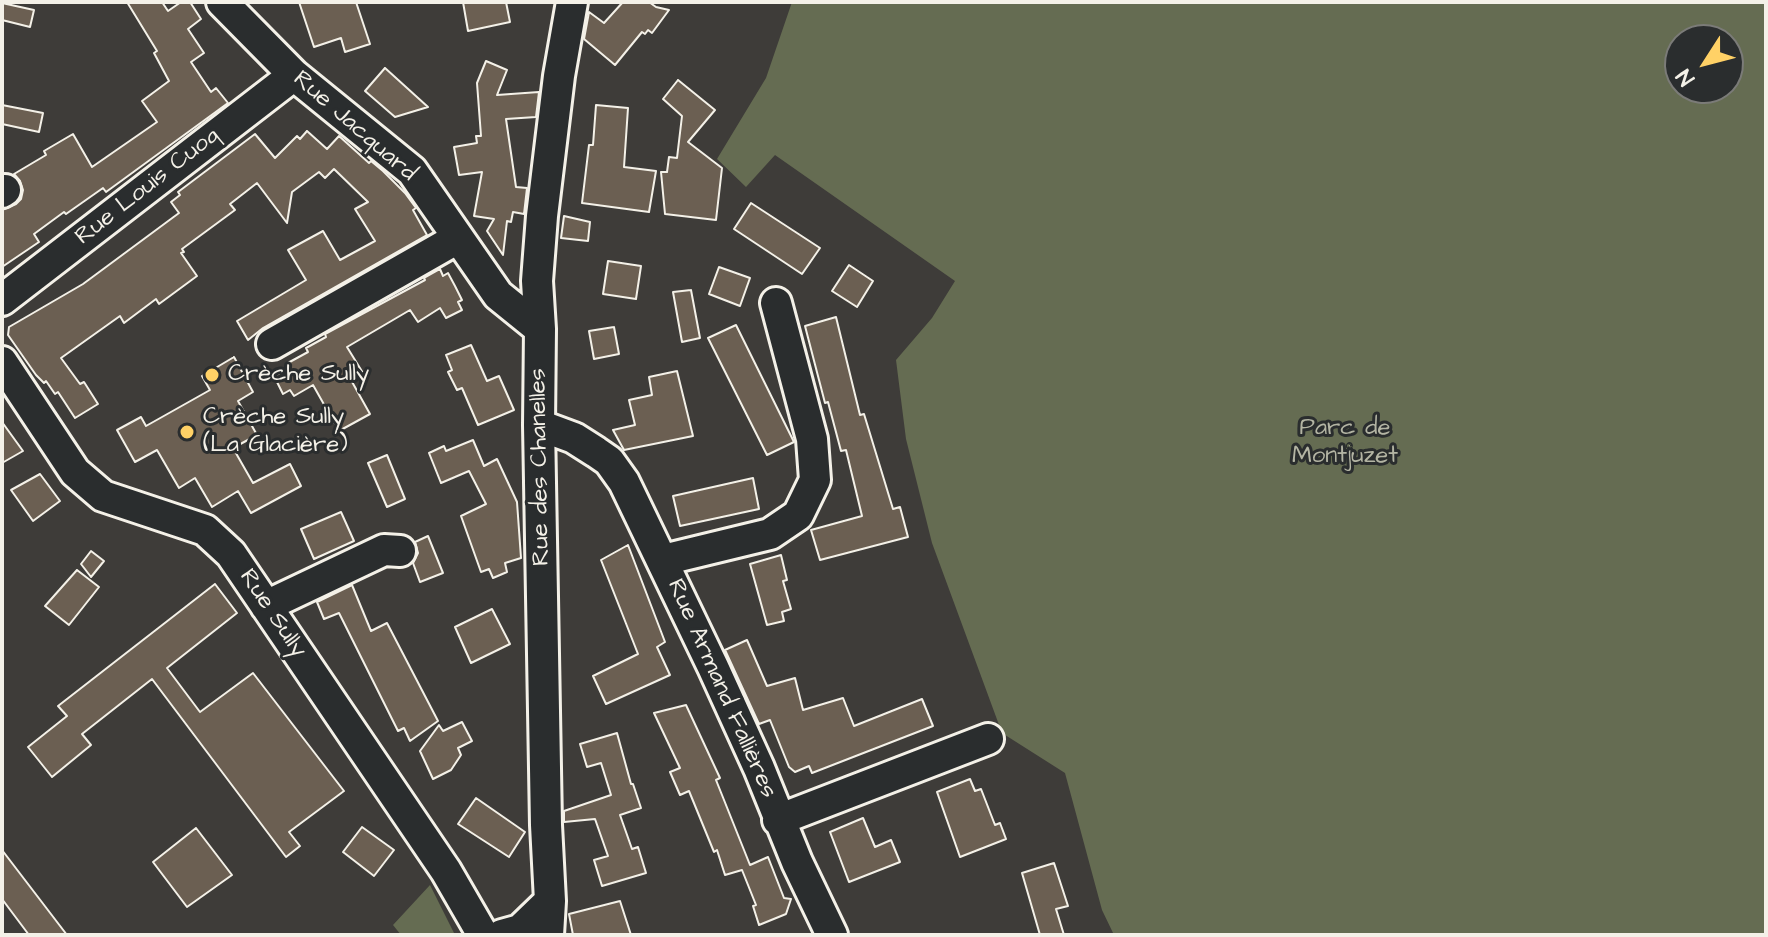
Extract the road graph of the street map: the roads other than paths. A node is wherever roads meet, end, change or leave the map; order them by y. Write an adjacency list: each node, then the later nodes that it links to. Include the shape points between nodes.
1 (222, 2): 3 (street, Rue Jacquard)
2 (572, 2): 7 (street, Rue des Chanelles, via 542,216)
3 (294, 75): 4 (street, Rue Jacquard, via 412,171); 5 (street, Rue Louis Cuoq)
4 (458, 238): 7 (street, Rue Jacquard, via 498,295); 8 (street)
5 (2, 300)
6 (776, 303): 12 (street, Rue Armand Fallières, via 812,439 815,480 798,515 770,534)
7 (540, 329): 10 (street, Rue des Chanelles)
8 (272, 344)
9 (2, 362): 13 (street, Rue Sully, via 75,472 103,496 205,530 231,554)
10 (539, 425): 12 (street, Rue Armand Fallières, via 574,438 609,461); 16 (street, Rue des Chanelles)
11 (400, 551): 13 (street, via 384,550)
12 (663, 560): 15 (street, Rue Armand Fallières)
13 (266, 606): 17 (street, Rue Sully)
14 (988, 739): 15 (street, Rue Armand Fallières)
15 (778, 820): 19 (street, Rue Armand Fallières)
16 (550, 901): 17 (street, via 520,930); 18 (street, Rue des Chanelles)
17 (490, 932)
18 (548, 935)
19 (832, 935)

